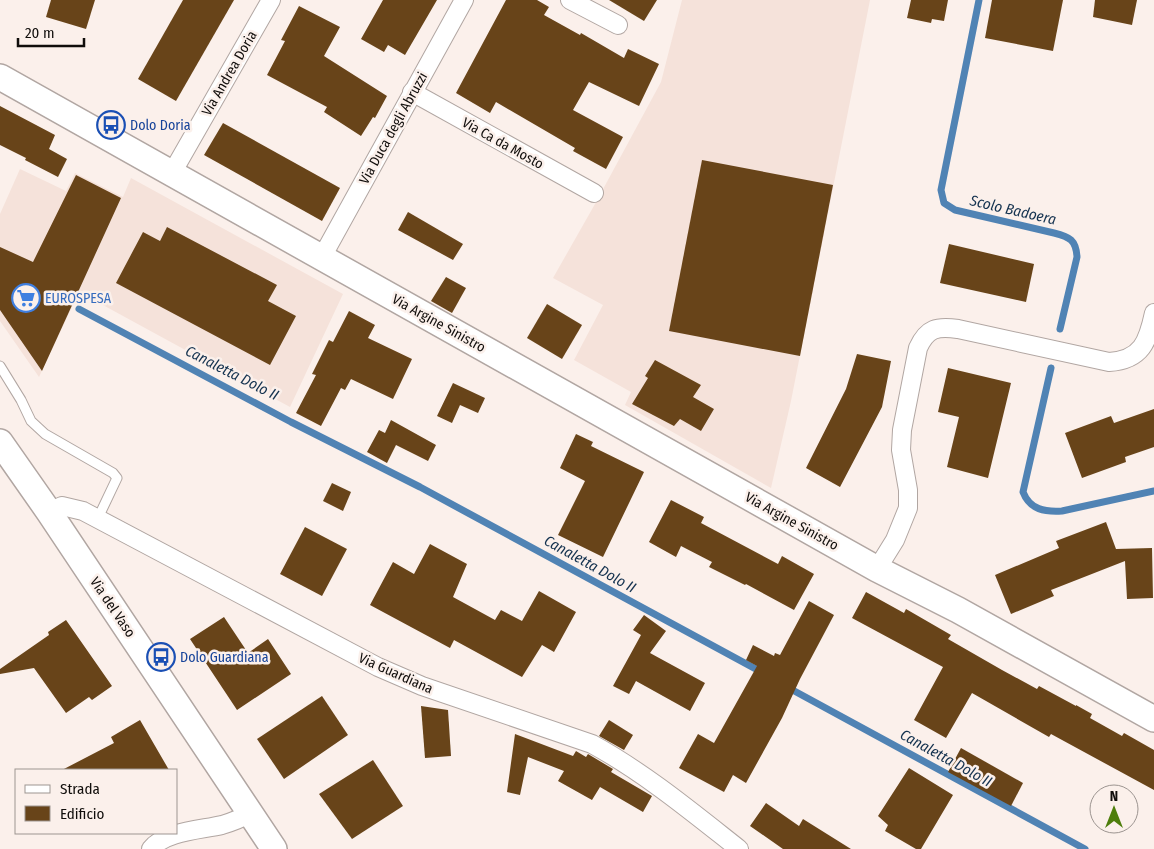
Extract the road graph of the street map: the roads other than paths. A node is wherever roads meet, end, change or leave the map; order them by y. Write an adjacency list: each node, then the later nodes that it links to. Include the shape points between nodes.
1 (270, 0): 7 (street, Via Andrea Doria)
2 (464, 0): 6 (street, Via Duca degli Abruzzi)
3 (570, 0): 4 (street)
4 (618, 25)
5 (0, 77): 7 (main road, Via Argine Sinistro)
6 (412, 92): 8 (street, Via Ca da Mosto); 9 (street, Via Duca degli Abruzzi)
7 (172, 173): 9 (main road, Via Argine Sinistro)
8 (594, 193)
9 (322, 257): 15 (main road, Via Argine Sinistro)
10 (1154, 313): 15 (street, via 1150,332 1139,351 1130,358 1109,362 948,327 928,332 918,348 902,430 901,450 908,508 895,540)
11 (0, 366): 14 (lane, via 31,421 45,434 117,478)
12 (0, 442): 13 (main road, Via del Vaso)
13 (49, 512): 14 (street, Via Guardiana, via 62,506); 17 (main road, Via del Vaso)
14 (98, 518): 20 (street, Via Guardiana, via 378,667 422,686 592,744 662,790)
15 (877, 569): 16 (main road, Via Argine Sinistro, via 958,610)
16 (1154, 719)
17 (251, 813): 18 (street, via 230,822 161,839); 19 (main road, Via del Vaso)
18 (151, 849)
19 (274, 849)
20 (739, 849)

